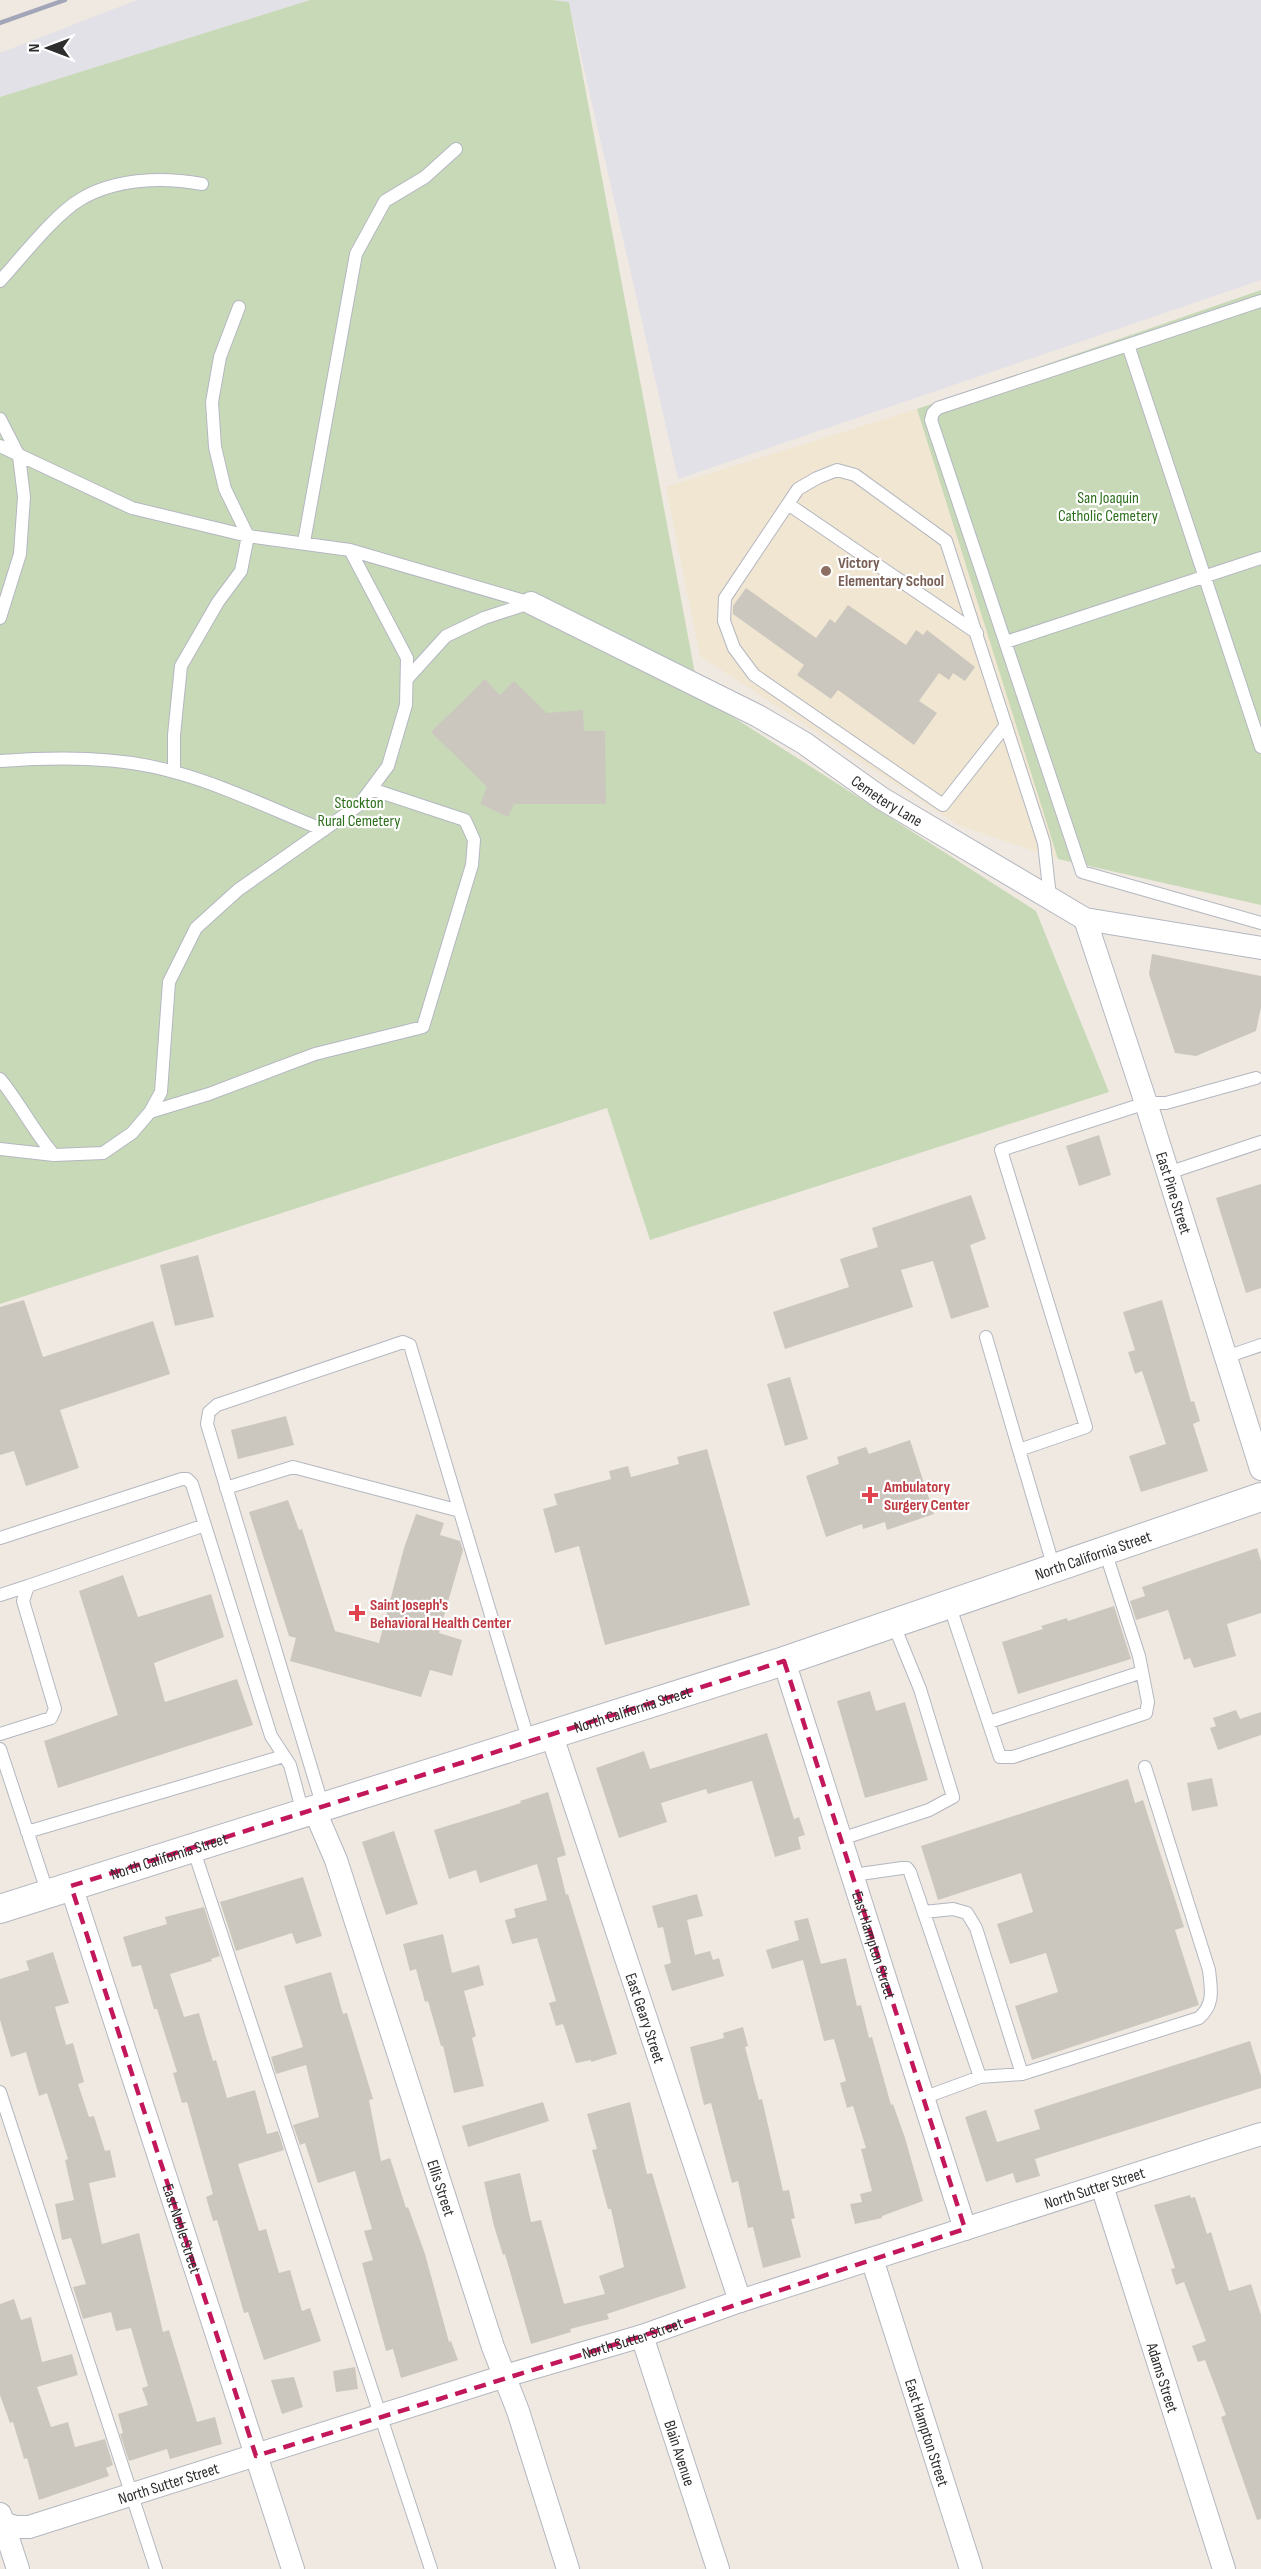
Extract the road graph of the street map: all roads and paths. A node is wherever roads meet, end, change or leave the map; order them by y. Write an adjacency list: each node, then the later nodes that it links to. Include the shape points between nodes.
1 (456, 149): 12 (lane, via 425,177 385,201 356,254)
2 (202, 184): 3 (lane, via 176,180 121,183 81,199 49,227)
3 (0, 281)
4 (1261, 301): 6 (lane)
5 (239, 307): 11 (lane, via 220,357 212,402 215,447 225,489)
6 (1128, 345): 15 (lane); 19 (lane, via 938,408 933,413 931,424)
7 (0, 419): 9 (lane)
8 (0, 446): 9 (lane)
9 (20, 456): 11 (lane, via 132,508); 17 (lane, via 24,497 20,554)
10 (788, 504): 18 (lane); 18 (lane, via 798,489 817,478 837,470 855,475 946,541); 21 (lane, via 725,598 724,621 734,648 754,675 943,805)
11 (249, 536): 12 (lane); 24 (lane, via 241,571 181,666)
12 (304, 542): 13 (lane)
13 (350, 550): 16 (lane); 20 (lane, via 407,658)
14 (1261, 558): 15 (lane)
15 (1204, 577): 19 (lane); 22 (lane)
16 (531, 603): 20 (lane, via 484,618 446,636); 27 (street, Cemetery Lane, via 758,716 804,743 881,798)
17 (0, 618)
18 (977, 633): 21 (lane)
19 (1006, 642): 29 (lane, via 1082,872)
20 (407, 679): 25 (lane, via 406,705 388,766)
21 (1006, 725): 27 (lane, via 1044,843)
22 (1261, 747)
23 (0, 761): 24 (lane, via 128,762)
24 (174, 772): 26 (lane)
25 (371, 789): 26 (lane, via 359,805); 34 (lane, via 465,820 474,840 472,865 423,1027 315,1054)
26 (324, 830): 34 (lane, via 238,890 196,928 169,982 161,1092)
27 (1050, 897): 28 (street, Cemetery Lane)
28 (1085, 919): 30 (street, Cemetery Lane); 33 (street, East Pine Street)
29 (1261, 923)
30 (1261, 948)
31 (1256, 1078): 33 (lane, via 1166,1102)
32 (0, 1079): 37 (lane)
33 (1146, 1102): 38 (street, East Pine Street); 43 (lane, via 1001,1150 1086,1427)
34 (150, 1112): 37 (lane, via 132,1133 103,1153)
35 (1261, 1142): 38 (lane)
36 (0, 1149): 37 (lane)
37 (54, 1155)
38 (1168, 1173): 41 (street, East Pine Street)
39 (986, 1337): 43 (lane)
40 (1261, 1345): 41 (lane)
41 (1226, 1357): 42 (street, East Pine Street)
42 (1254, 1422): 44 (street, East Pine Street)
43 (1019, 1450): 51 (lane)
44 (1261, 1469)
45 (226, 1488): 47 (lane, via 293,1467); 47 (lane, via 207,1424 209,1412 217,1405 403,1342 410,1345); 64 (lane)
46 (1261, 1497): 50 (street, North California Street)
47 (460, 1511): 60 (lane)
48 (205, 1525): 49 (lane, via 192,1484 182,1479); 52 (lane); 62 (lane, via 271,1736)
49 (0, 1538)
50 (1104, 1551): 51 (street, North California Street); 57 (lane)
51 (1054, 1568): 54 (street, North California Street)
52 (28, 1586): 53 (lane); 59 (lane, via 23,1601 55,1709 51,1718)
53 (0, 1595)
54 (949, 1604): 55 (street, North California Street); 58 (lane)
55 (893, 1623): 56 (street, North California Street); 66 (lane, via 920,1689 953,1797 929,1810)
56 (784, 1661): 60 (street, North California Street); 66 (street, East Hampton Street)
57 (1142, 1672): 58 (lane); 58 (lane, via 1149,1702 1146,1713 1035,1750 1000,1757)
58 (988, 1722)
59 (0, 1734)
60 (541, 1739): 64 (street, North California Street); 80 (street, East Geary Street)
61 (0, 1749): 65 (lane)
62 (284, 1756): 64 (lane); 65 (lane)
63 (1144, 1767): 72 (lane, via 1209,1970 1209,2009 1199,2018)
64 (313, 1810): 67 (street, North California Street); 82 (street, Ellis Street, via 336,1860)
65 (27, 1832): 69 (lane)
66 (841, 1839): 68 (street, East Hampton Street)
67 (193, 1848): 69 (street, North California Street); 83 (lane)
68 (853, 1875): 71 (lane, via 907,1868); 75 (street, East Hampton Street)
69 (60, 1890): 70 (street, North California Street); 84 (street, East Noble Street)
70 (0, 1909)
71 (924, 1912): 72 (lane, via 953,1909 967,1913 976,1928); 73 (lane)
72 (1022, 2074): 73 (lane)
73 (980, 2077): 75 (lane)
74 (0, 2092): 85 (lane)
75 (924, 2097): 78 (street, East Hampton Street)
76 (1261, 2134): 77 (street, North Sutter Street)
77 (1102, 2186): 78 (street, North Sutter Street); 94 (street, Adams Street)
78 (965, 2229): 79 (street, North Sutter Street)
79 (872, 2259): 80 (street, North Sutter Street); 93 (street, East Hampton Street)
80 (740, 2301): 81 (street, North Sutter Street)
81 (642, 2336): 82 (street, North Sutter Street); 92 (street, Blain Avenue)
82 (505, 2376): 83 (street, North Sutter Street); 91 (street, Ellis Street)
83 (381, 2416): 84 (street, North Sutter Street); 90 (lane)
84 (256, 2456): 85 (street, North Sutter Street); 89 (street, East Noble Street)
85 (133, 2495): 86 (street, North Sutter Street, via 29,2527 15,2527); 88 (lane)
86 (1, 2520): 87 (street)
87 (18, 2569)
88 (156, 2569)
89 (293, 2569)
90 (431, 2569)
91 (568, 2569)
92 (718, 2569)
93 (972, 2569)
94 (1224, 2569)

